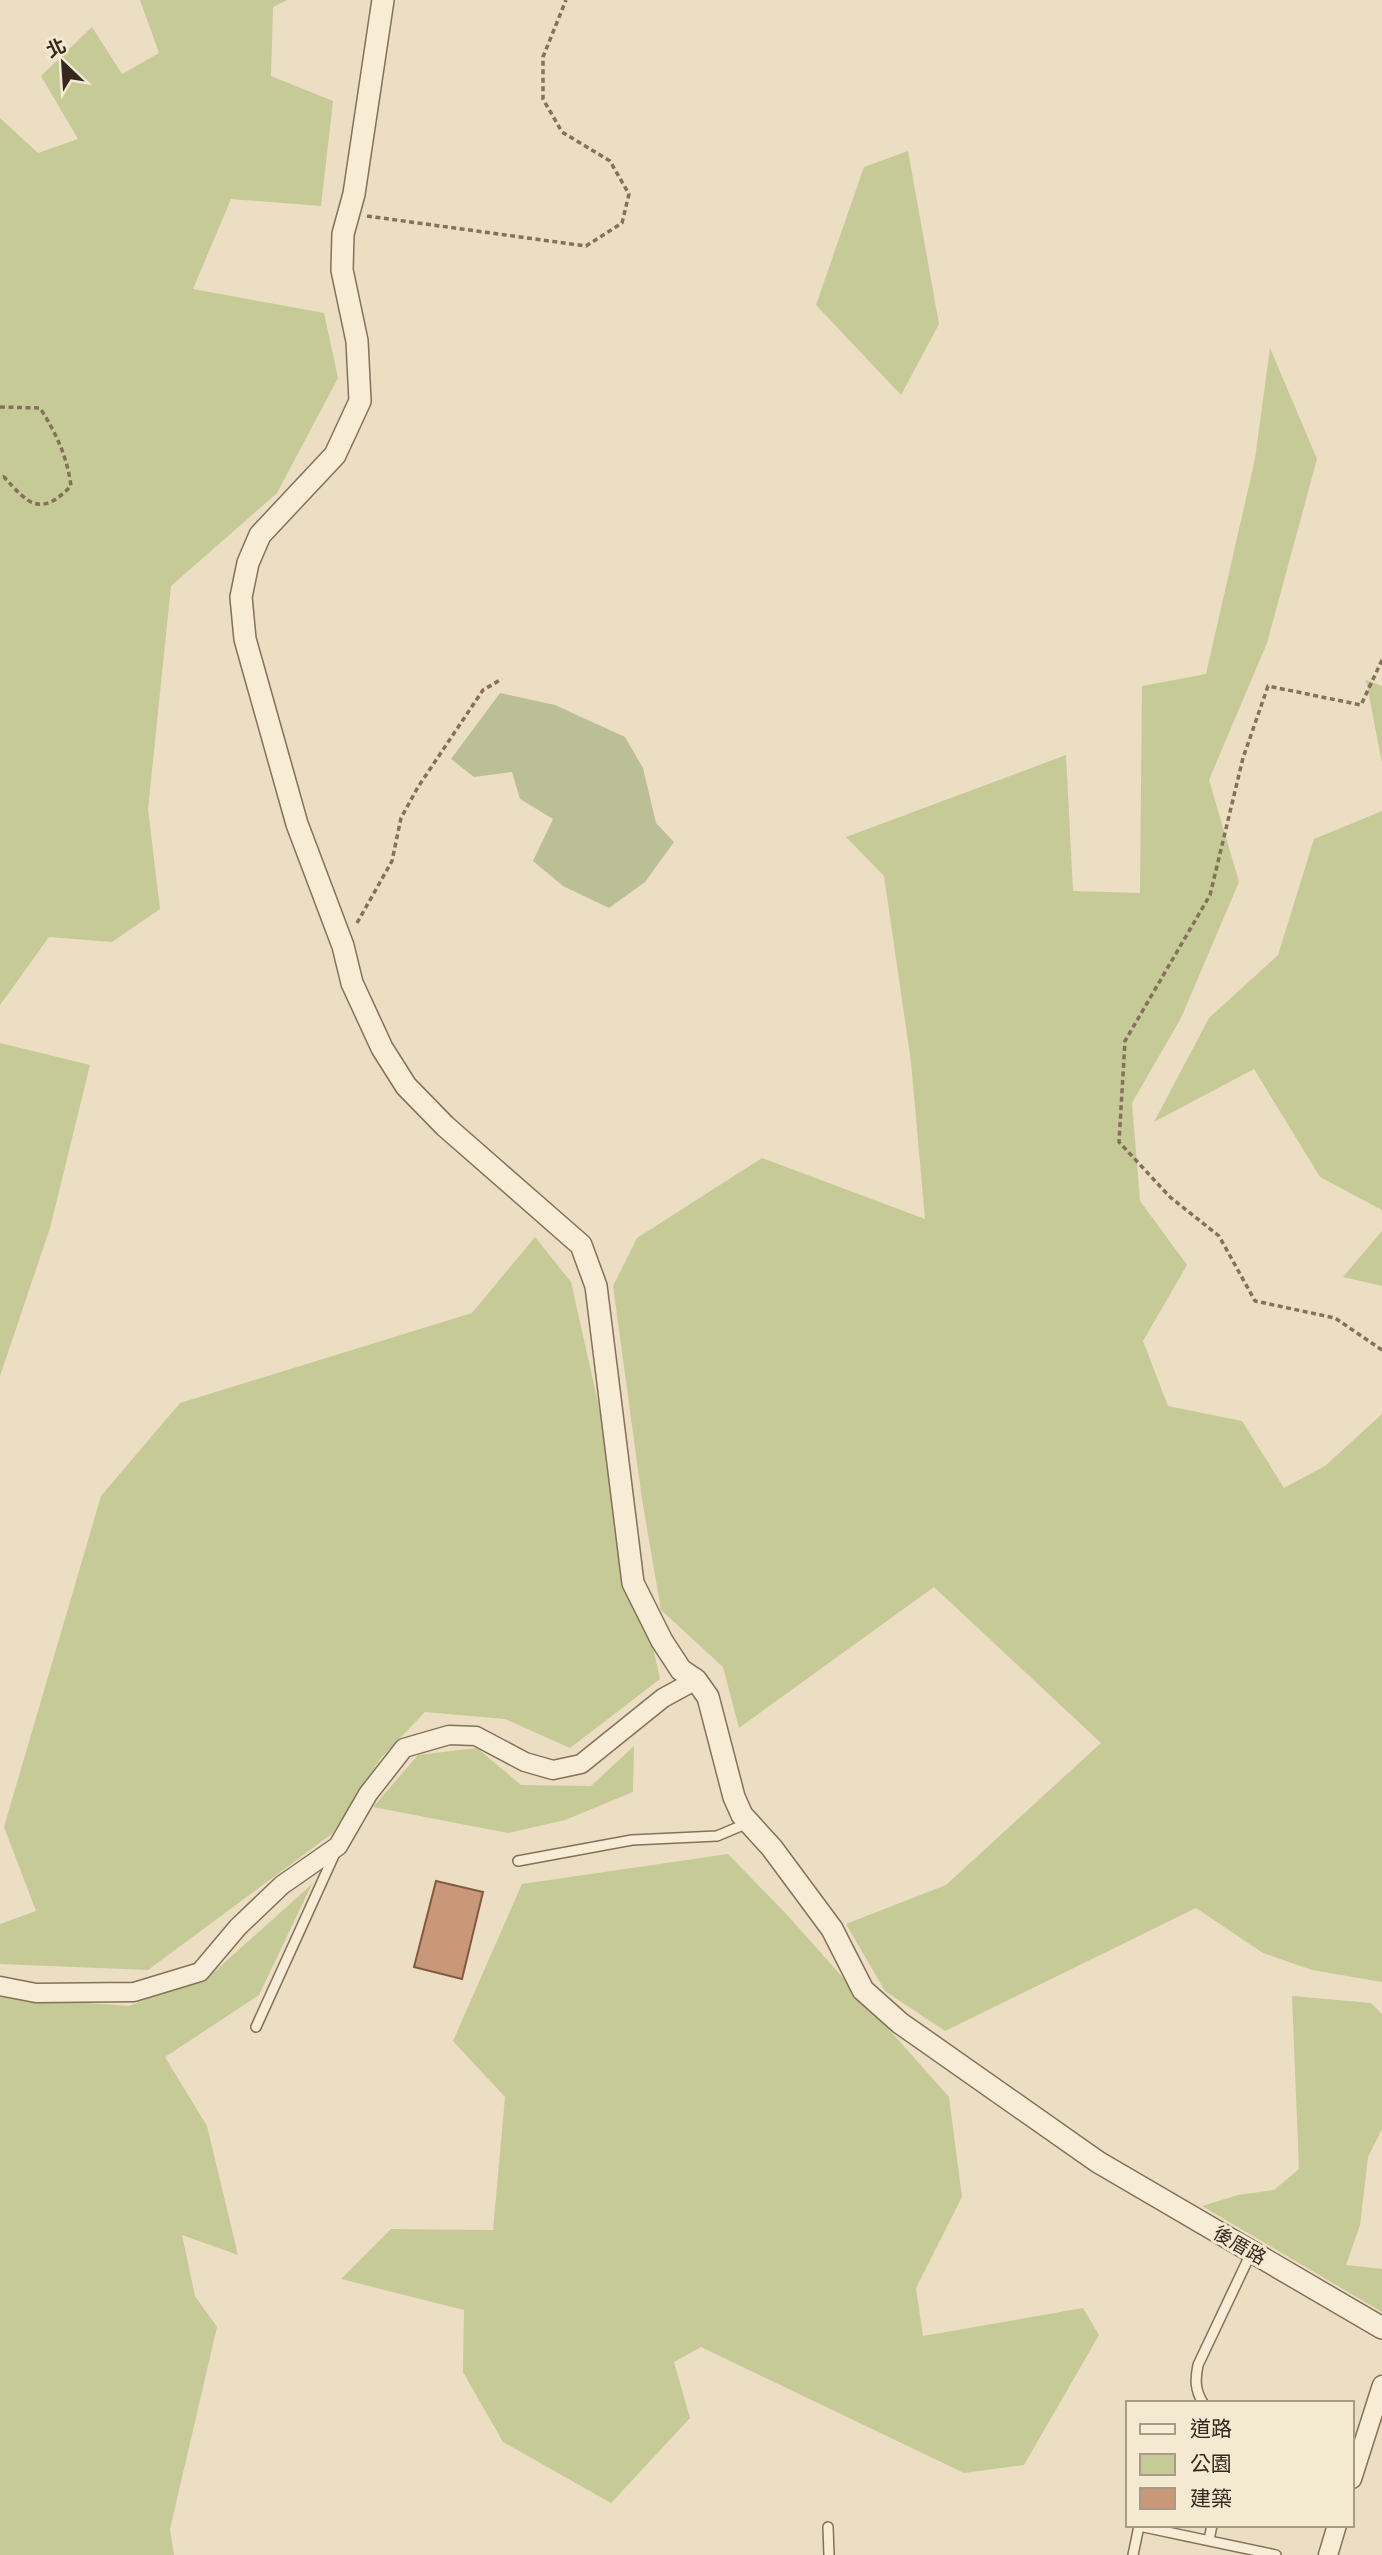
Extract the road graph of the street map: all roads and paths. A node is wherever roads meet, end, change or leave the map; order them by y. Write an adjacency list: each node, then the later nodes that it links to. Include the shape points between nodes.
1 (383, 0): 3 (street, 後厝路)
2 (566, 0): 3 (path, via 543,57 544,99 562,131 610,161 629,194 622,222 586,246)
3 (349, 214): 8 (street, 後厝路, via 342,270 357,341 360,401 335,455 260,535 241,597 245,639 297,824)
4 (0, 407): 5 (path, via 40,408 57,435 71,486 55,502 42,504 27,501)
5 (0, 478)
6 (1382, 660): 9 (path, via 1361,705 1268,686 1243,758 1210,895 1125,1041 1119,1142 1170,1197 1219,1236 1255,1301 1335,1318)
7 (502, 679): 8 (path, via 483,690 418,787 401,818 393,861)
8 (343, 946): 10 (street, 後厝路, via 352,983 382,1048 406,1086 581,1245 596,1286 633,1583 662,1641 681,1670)
9 (1382, 1350)
10 (696, 1680): 11 (street, 後厝路, via 708,1697 734,1797); 12 (street, via 663,1698 581,1764 553,1770 525,1762 476,1735 449,1735 404,1748 368,1794)
11 (749, 1823): 13 (lane, via 717,1836 632,1840); 16 (street, 後厝路, via 832,1929 863,1990 900,2023 1098,2162)
12 (338, 1846): 14 (street, via 282,1885 200,1972 134,1992 36,1993); 15 (lane)
13 (518, 1861)
14 (0, 1986)
15 (256, 2027)
16 (1252, 2251): 17 (street, 後厝路); 19 (lane, via 1198,2365 1195,2379)
17 (1382, 2328)
18 (1382, 2385): 20 (street)
19 (1202, 2401)
20 (1354, 2473)
21 (828, 2527): 27 (lane)
22 (1139, 2527): 28 (lane)
23 (1144, 2527): 26 (lane)
24 (1212, 2527): 26 (lane)
25 (1337, 2527): 30 (street)
26 (1209, 2540): 29 (lane)
27 (829, 2555)
28 (1133, 2555)
29 (1276, 2555)
30 (1328, 2555)

